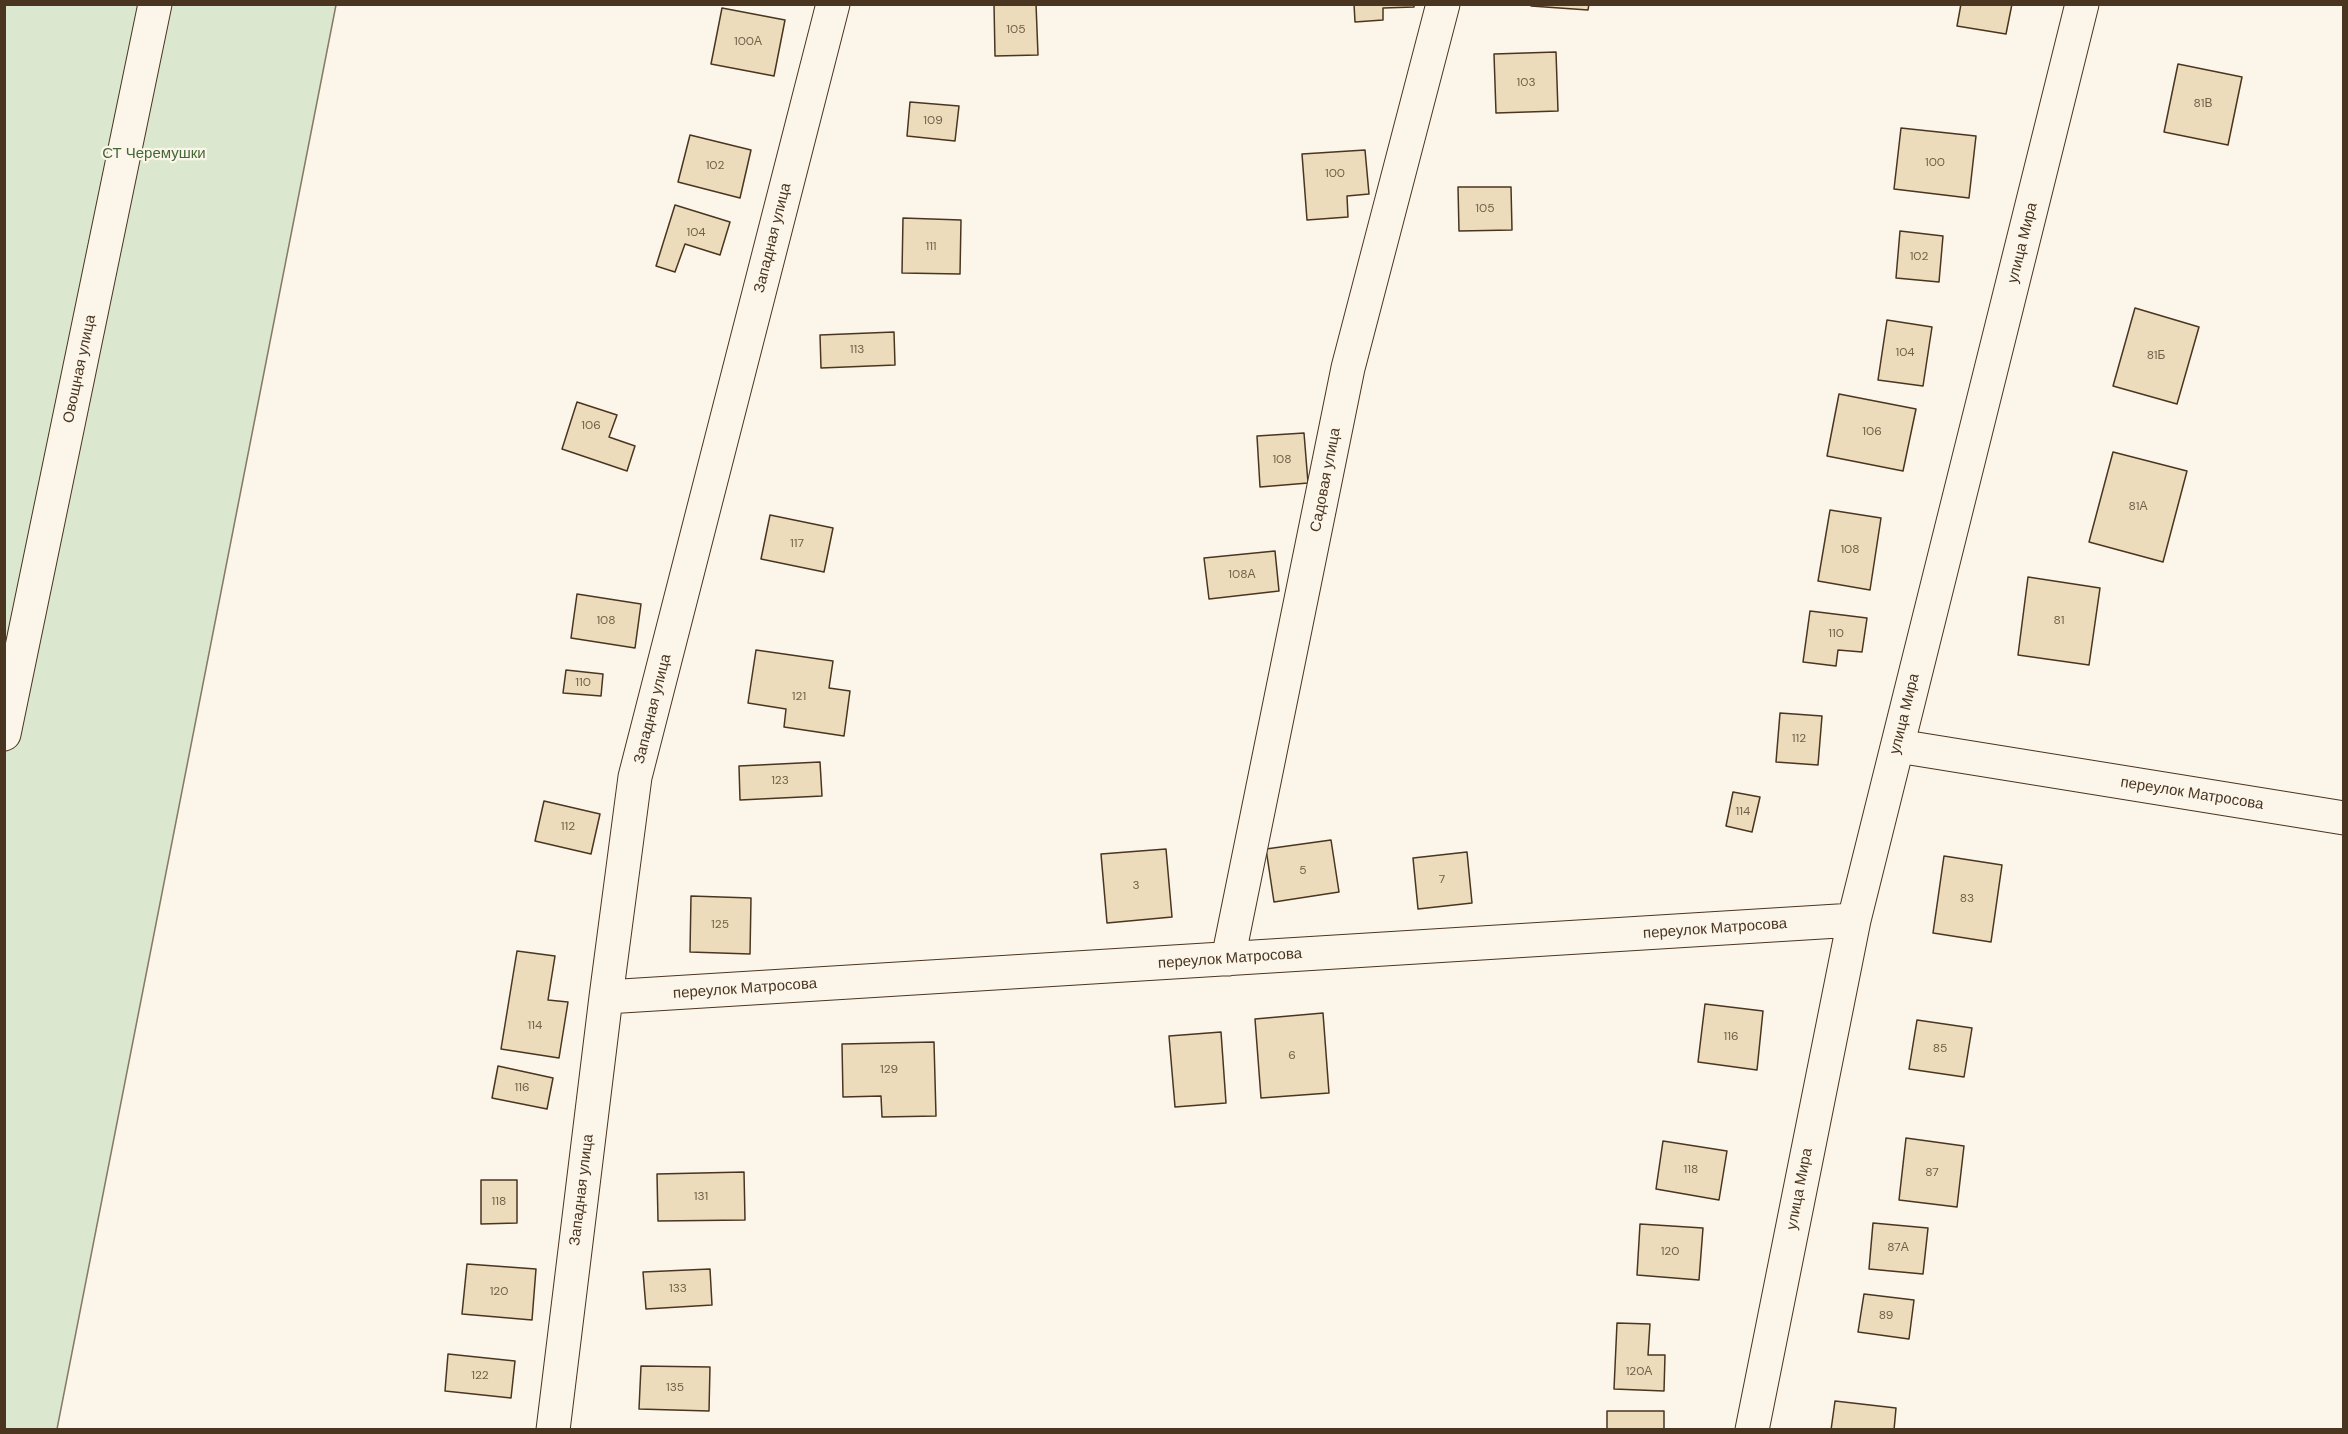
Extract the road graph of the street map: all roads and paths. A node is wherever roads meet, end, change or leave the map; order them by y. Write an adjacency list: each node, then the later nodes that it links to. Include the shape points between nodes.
1 (155, 4): 5 (street, Овощная улица)
2 (833, 4): 10 (street, Западная улица, via 635,777)
3 (1443, 4): 9 (street, Садовая улица, via 1348,368)
4 (2082, 4): 6 (street, улица Мира)
5 (4, 734)
6 (1898, 746): 7 (street, переулок Матросова); 8 (street, улица Мира)
7 (2343, 818)
8 (1854, 920): 9 (street, переулок Матросова); 12 (street, улица Мира)
9 (1228, 959): 10 (street, переулок Матросова)
10 (606, 998): 11 (street, Западная улица)
11 (553, 1430)
12 (1752, 1430)

